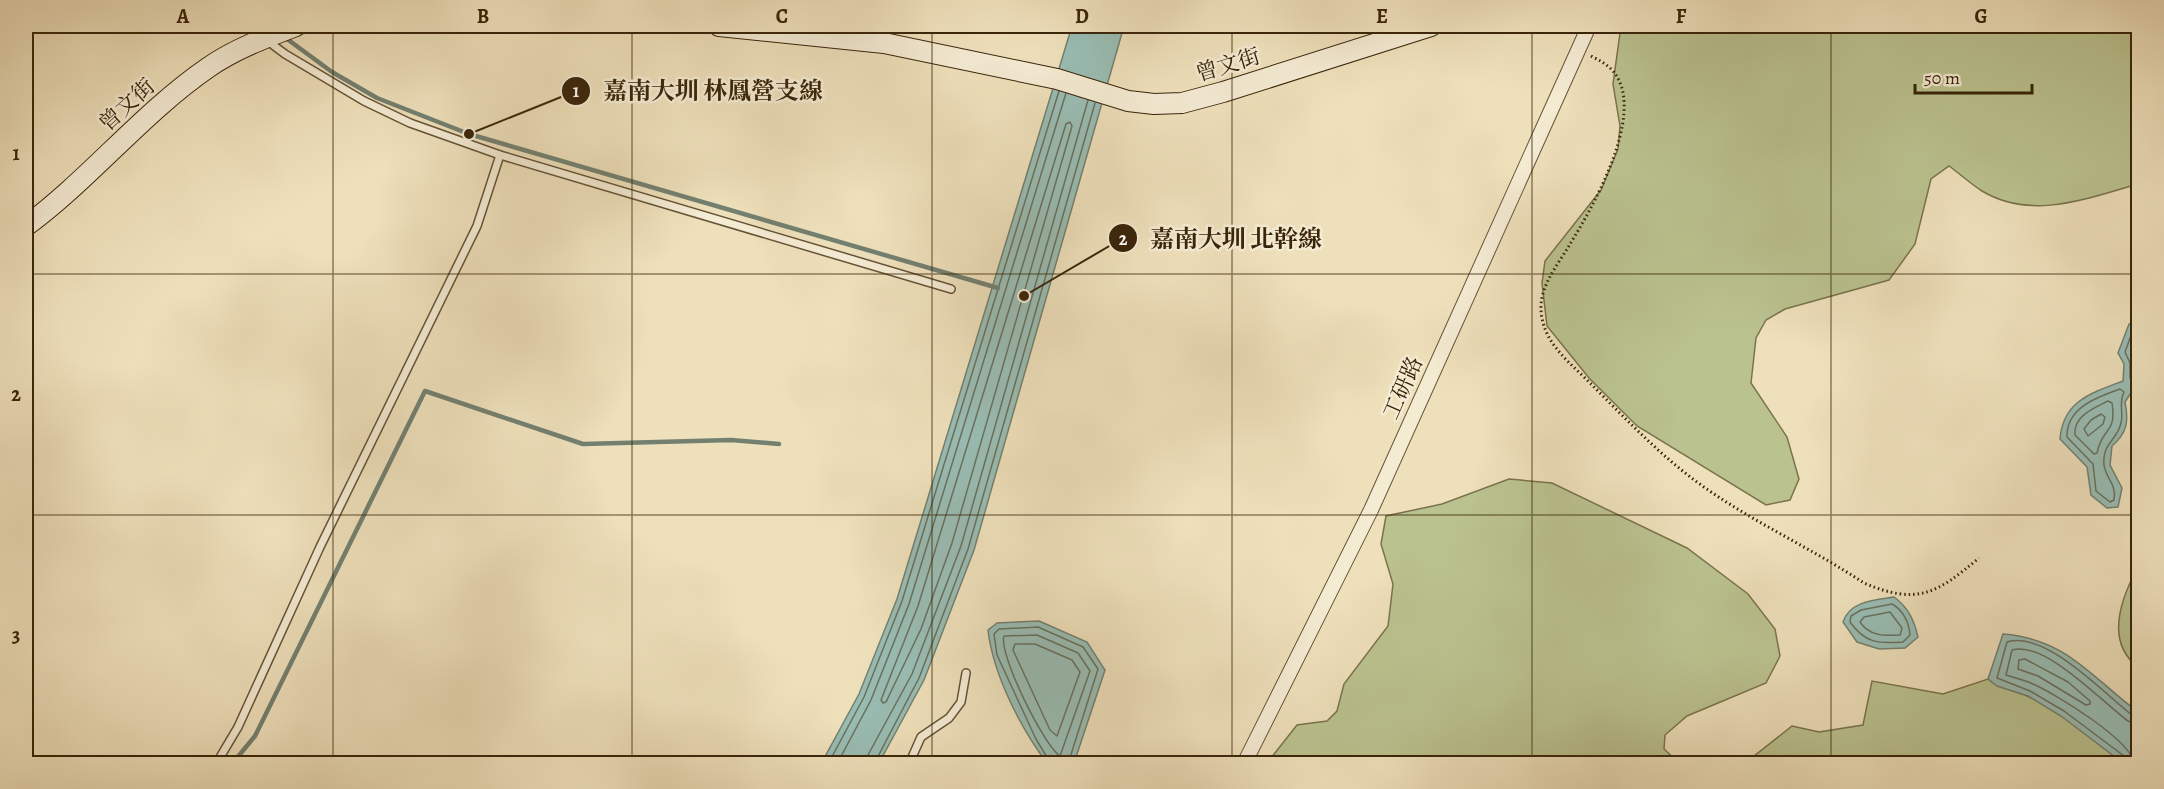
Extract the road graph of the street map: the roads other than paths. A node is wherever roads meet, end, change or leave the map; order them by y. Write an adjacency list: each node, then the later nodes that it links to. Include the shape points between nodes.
1 (295, 26): 5 (main road, 曾文街)
2 (719, 26): 3 (main road, 曾文街, via 884,43 1057,79 1128,100 1182,103)
3 (1431, 26)
4 (1589, 26): 12 (street, 工研路, via 1371,510)
5 (264, 33): 6 (lane, via 285,54 364,101 410,123); 7 (main road, 曾文街, via 210,66 151,113)
6 (500, 155): 8 (lane); 10 (lane, via 477,226 320,547 238,727)
7 (26, 226)
8 (951, 290)
9 (966, 673): 11 (lane, via 961,702 949,718 921,737)
10 (216, 764)
11 (909, 764)
12 (1244, 764)

